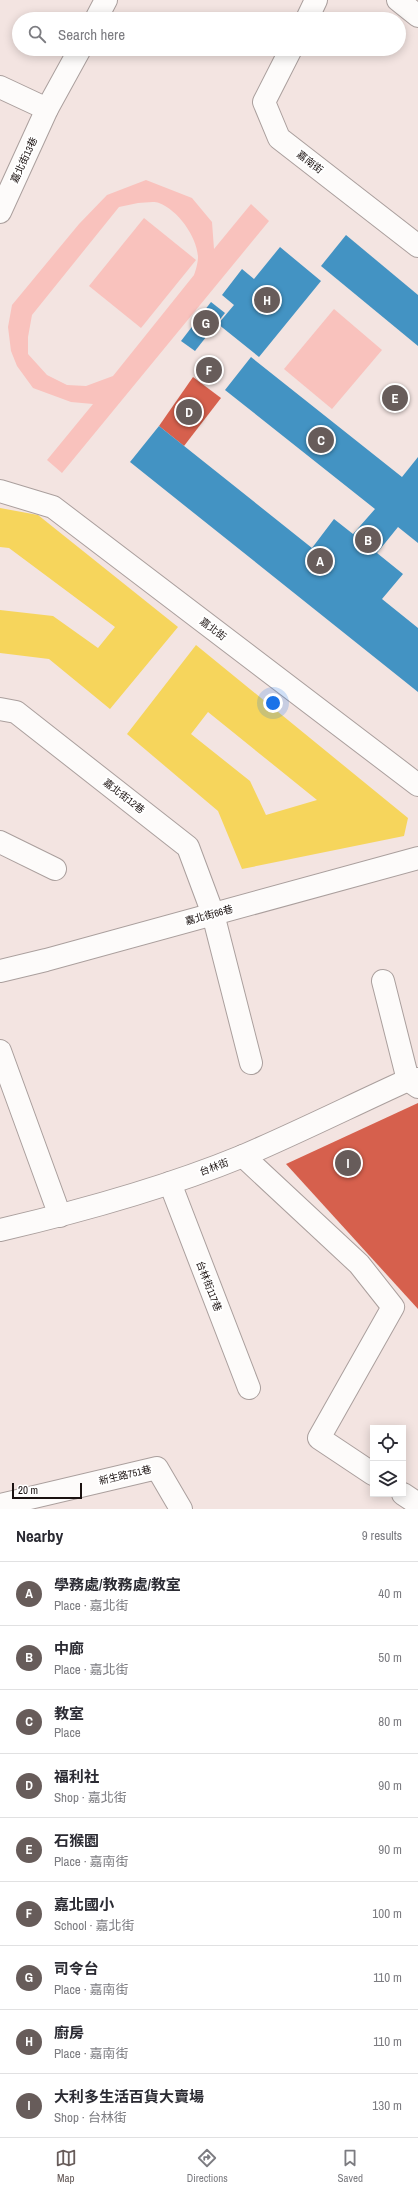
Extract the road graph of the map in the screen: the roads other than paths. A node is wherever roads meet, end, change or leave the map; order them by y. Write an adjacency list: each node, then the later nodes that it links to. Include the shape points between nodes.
1 (106, 0): 4 (street)
2 (316, 0): 5 (street)
3 (398, 0): 6 (street)
4 (100, 12)
5 (310, 12)
6 (418, 16)
7 (76, 56): 10 (street, 嘉北街13巷)
8 (287, 56): 13 (street, 嘉南街, via 264,102 279,138)
9 (0, 87): 10 (street)
10 (47, 109): 11 (street, 嘉北街13巷)
11 (8, 179): 12 (street, 嘉北街13巷)
12 (0, 212)
13 (418, 246)
14 (0, 491): 16 (street, 嘉北街, via 52,506)
15 (0, 709): 20 (street, 嘉北街12巷, via 16,712 188,847)
16 (418, 785)
17 (0, 842): 19 (street)
18 (418, 858): 20 (street, 嘉北街66巷)
19 (55, 869)
20 (213, 914): 21 (street, 嘉北街66巷); 24 (street, 嘉北街12巷)
21 (0, 971)
22 (383, 981): 25 (street)
23 (0, 1051): 28 (street)
24 (251, 1063)
25 (415, 1082): 26 (street, 台林街)
26 (243, 1156): 27 (street, 台林街); 31 (street, via 359,1264 394,1307 319,1438)
27 (170, 1183): 28 (street, 台林街); 30 (street, 台林街117巷)
28 (60, 1216): 29 (street, 台林街)
29 (0, 1230)
30 (249, 1388)
31 (370, 1472)
32 (406, 1496): 33 (street)
33 (418, 1504)
34 (0, 1505): 35 (street, 新生路751巷, via 157,1468)
35 (181, 1509)

